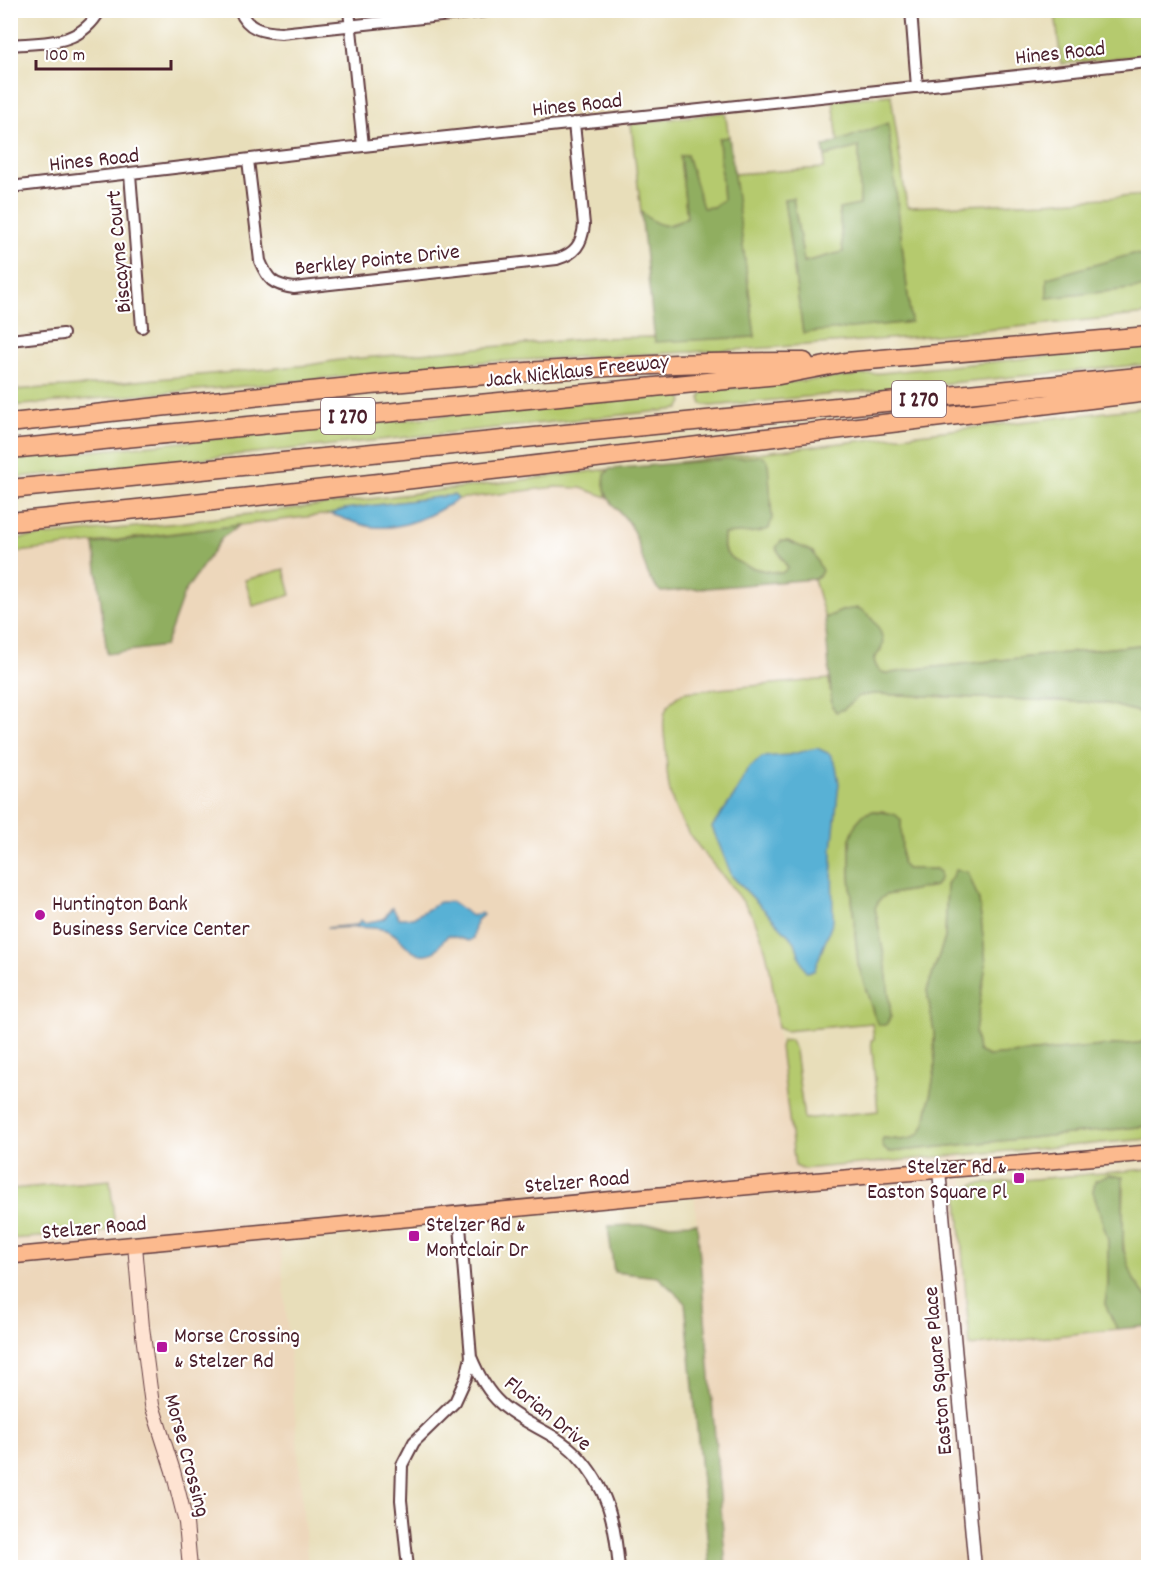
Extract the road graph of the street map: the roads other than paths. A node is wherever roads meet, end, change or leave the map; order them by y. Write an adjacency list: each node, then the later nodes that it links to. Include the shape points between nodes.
1 (100, 10): 7 (street, via 75,37)
2 (240, 10): 6 (street, via 242,18 260,31 281,33)
3 (348, 10): 6 (street)
4 (497, 10): 6 (street)
5 (911, 10): 9 (street)
6 (350, 26): 11 (street)
7 (10, 45)
8 (1149, 62): 9 (street, Hines Road)
9 (917, 87): 10 (street, Hines Road)
10 (574, 123): 11 (street, Hines Road); 12 (street, Berkley Pointe Drive, via 583,239 575,251 557,259 294,288 278,285 266,275 260,261)
11 (363, 146): 12 (street, Hines Road)
12 (248, 160): 13 (street, Hines Road)
13 (130, 174): 14 (street, Hines Road); 15 (street, Biscayne Court)
14 (10, 187)
15 (142, 327)
16 (63, 334): 18 (street)
17 (1149, 336): 19 (highway, Jack Nicklaus Freeway / I 270)
18 (10, 340)
19 (846, 362): 22 (highway, via 708,362 522,372); 25 (highway, Jack Nicklaus Freeway / I 270, via 757,377)
20 (1149, 376): 26 (highway, I 270)
21 (1149, 392): 27 (highway, via 689,448)
22 (115, 412): 23 (highway); 24 (highway)
23 (10, 414)
24 (10, 423)
25 (10, 449)
26 (10, 489)
27 (10, 523)
28 (1149, 1153): 29 (main road, Stelzer Road)
29 (939, 1170): 30 (main road, Stelzer Road); 37 (street, Easton Square Place)
30 (459, 1214): 31 (main road, Stelzer Road); 33 (street)
31 (135, 1245): 32 (main road, Stelzer Road); 34 (main road, Morse Crossing, via 152,1405 186,1523)
32 (10, 1256)
33 (471, 1357): 35 (street, via 455,1401 414,1442 402,1465 401,1500); 36 (street, Florian Drive, via 482,1381 500,1404 559,1441 598,1482 609,1506)
34 (190, 1568)
35 (408, 1568)
36 (619, 1568)
37 (975, 1568)

